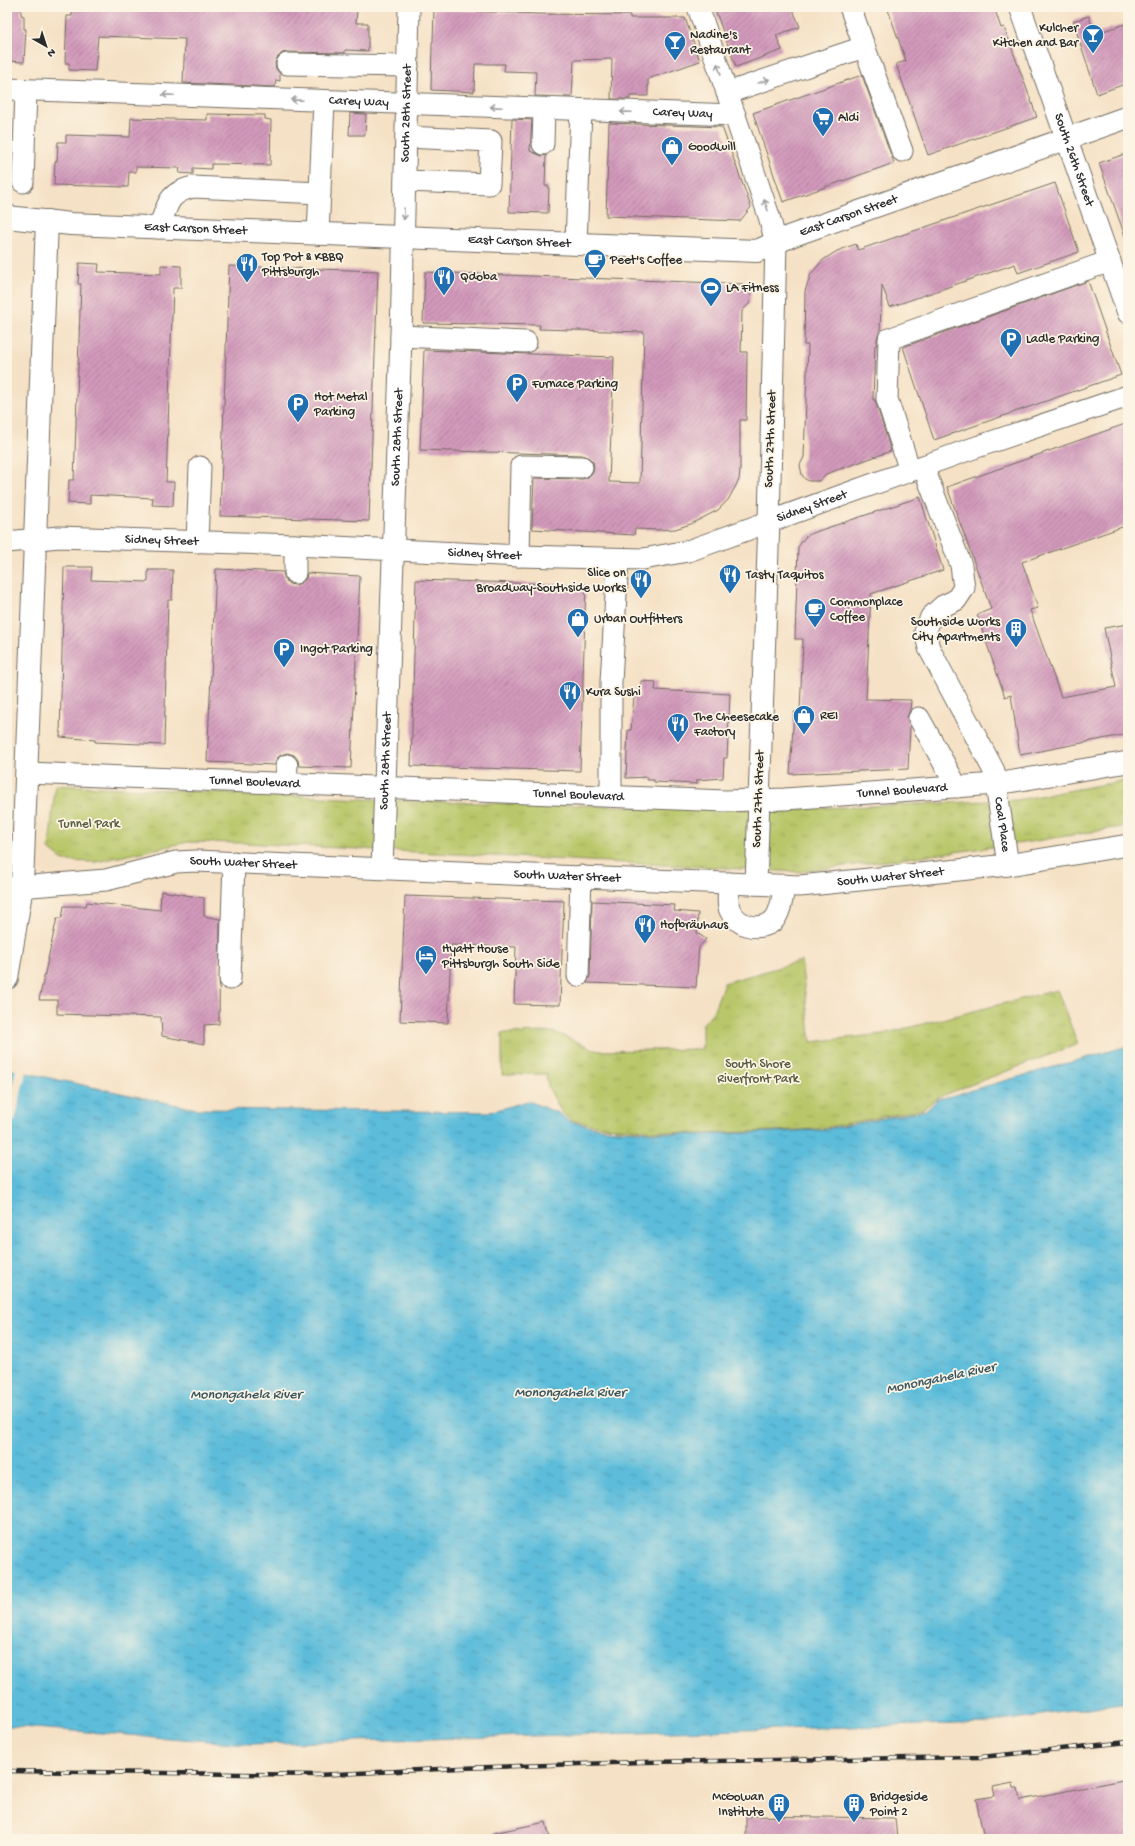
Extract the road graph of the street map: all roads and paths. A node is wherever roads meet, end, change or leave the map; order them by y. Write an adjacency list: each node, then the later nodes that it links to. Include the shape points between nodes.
1 (409, 7): 7 (street, South 28th Street)
2 (698, 7): 9 (street, South 27th Street, one-way to 2)
3 (850, 7): 5 (street)
4 (1024, 8): 17 (street, South 26th Street)
5 (864, 47): 9 (street, one-way to 5); 19 (street)
6 (287, 64): 7 (street)
7 (408, 66): 11 (street, South 28th Street)
8 (17, 90): 10 (street, Carey Way, one-way to 8); 21 (street)
9 (727, 93): 14 (street, South 27th Street)
10 (324, 101): 11 (street, Carey Way); 22 (street)
11 (406, 105): 12 (street, Carey Way, one-way to 11); 16 (street, South 28th Street)
12 (544, 109): 13 (street, Carey Way); 18 (street)
13 (581, 110): 14 (street, Carey Way, one-way to 13); 29 (street)
14 (735, 115): 28 (street, South 27th Street, one-way to 14)
15 (1128, 117): 17 (main road, East Carson Street)
16 (406, 137): 20 (street, South 28th Street); 20 (street, via 491,141 489,184)
17 (1067, 139): 28 (main road, East Carson Street); 30 (street, South 26th Street)
18 (543, 144)
19 (902, 151)
20 (405, 180): 27 (street, South 28th Street, one-way to 27)
21 (23, 182)
22 (320, 193): 25 (street, via 193,187 181,190 171,198); 26 (street)
23 (7, 217): 24 (main road, East Carson Street)
24 (47, 221): 25 (main road, East Carson Street); 39 (main road)
25 (159, 228): 26 (main road, East Carson Street)
26 (318, 234): 27 (main road, East Carson Street)
27 (404, 237): 29 (main road, East Carson Street); 32 (street, South 28th Street)
28 (776, 243): 29 (main road, East Carson Street, via 757,251); 38 (street, South 27th Street)
29 (576, 244)
30 (1110, 261): 31 (street, South 26th Street); 37 (street, Coal Place, via 889,339 887,399)
31 (1128, 313)
32 (401, 336): 33 (street); 43 (street, South 28th Street)
33 (526, 342)
34 (1128, 396): 37 (street, Sidney Street)
35 (200, 467): 41 (street)
36 (582, 467): 44 (street, via 521,466)
37 (917, 468): 38 (street, Sidney Street); 50 (street, Coal Place, via 961,565 964,588 956,600 943,606 931,617 925,632 928,648 994,771)
38 (769, 521): 45 (street, Sidney Street, via 688,551 643,559); 54 (street, South 27th Street)
39 (36, 539): 40 (street, Sidney Street); 41 (street, Sidney Street, via 58,537); 49 (main road)
40 (7, 542)
41 (197, 542): 42 (street, Sidney Street)
42 (295, 545): 43 (street, Sidney Street); 46 (street)
43 (393, 550): 44 (street, Sidney Street); 52 (street, South 28th Street)
44 (519, 556): 45 (street, Sidney Street)
45 (618, 559): 53 (street, via 611,682)
46 (295, 573)
47 (919, 718): 51 (street)
48 (1128, 762): 50 (street, Tunnel Boulevard)
49 (27, 773): 52 (street, Tunnel Boulevard, via 287,774); 63 (main road)
50 (996, 784): 51 (street, Tunnel Boulevard); 57 (street, Coal Place)
51 (957, 786): 54 (street, Tunnel Boulevard)
52 (385, 787): 53 (street, Tunnel Boulevard); 58 (street, South 28th Street)
53 (611, 796): 54 (street, Tunnel Boulevard)
54 (759, 800): 61 (street, South 27th Street)
55 (1128, 845): 57 (street, South Water Street)
56 (234, 862): 58 (street, South Water Street); 63 (street, South Water Street, via 176,862 106,880); 66 (street)
57 (1008, 865): 62 (street, South Water Street, via 808,885)
58 (382, 868): 59 (street, South Water Street)
59 (581, 876): 60 (street, South Water Street); 64 (street)
60 (729, 883): 61 (street, South Water Street); 62 (street, via 729,906 734,918 744,925 753,927 763,926 773,920 778,913)
61 (756, 884): 62 (street, South Water Street)
62 (784, 885)
63 (15, 887): 65 (main road)
64 (578, 976)
65 (7, 978)
66 (230, 979)

